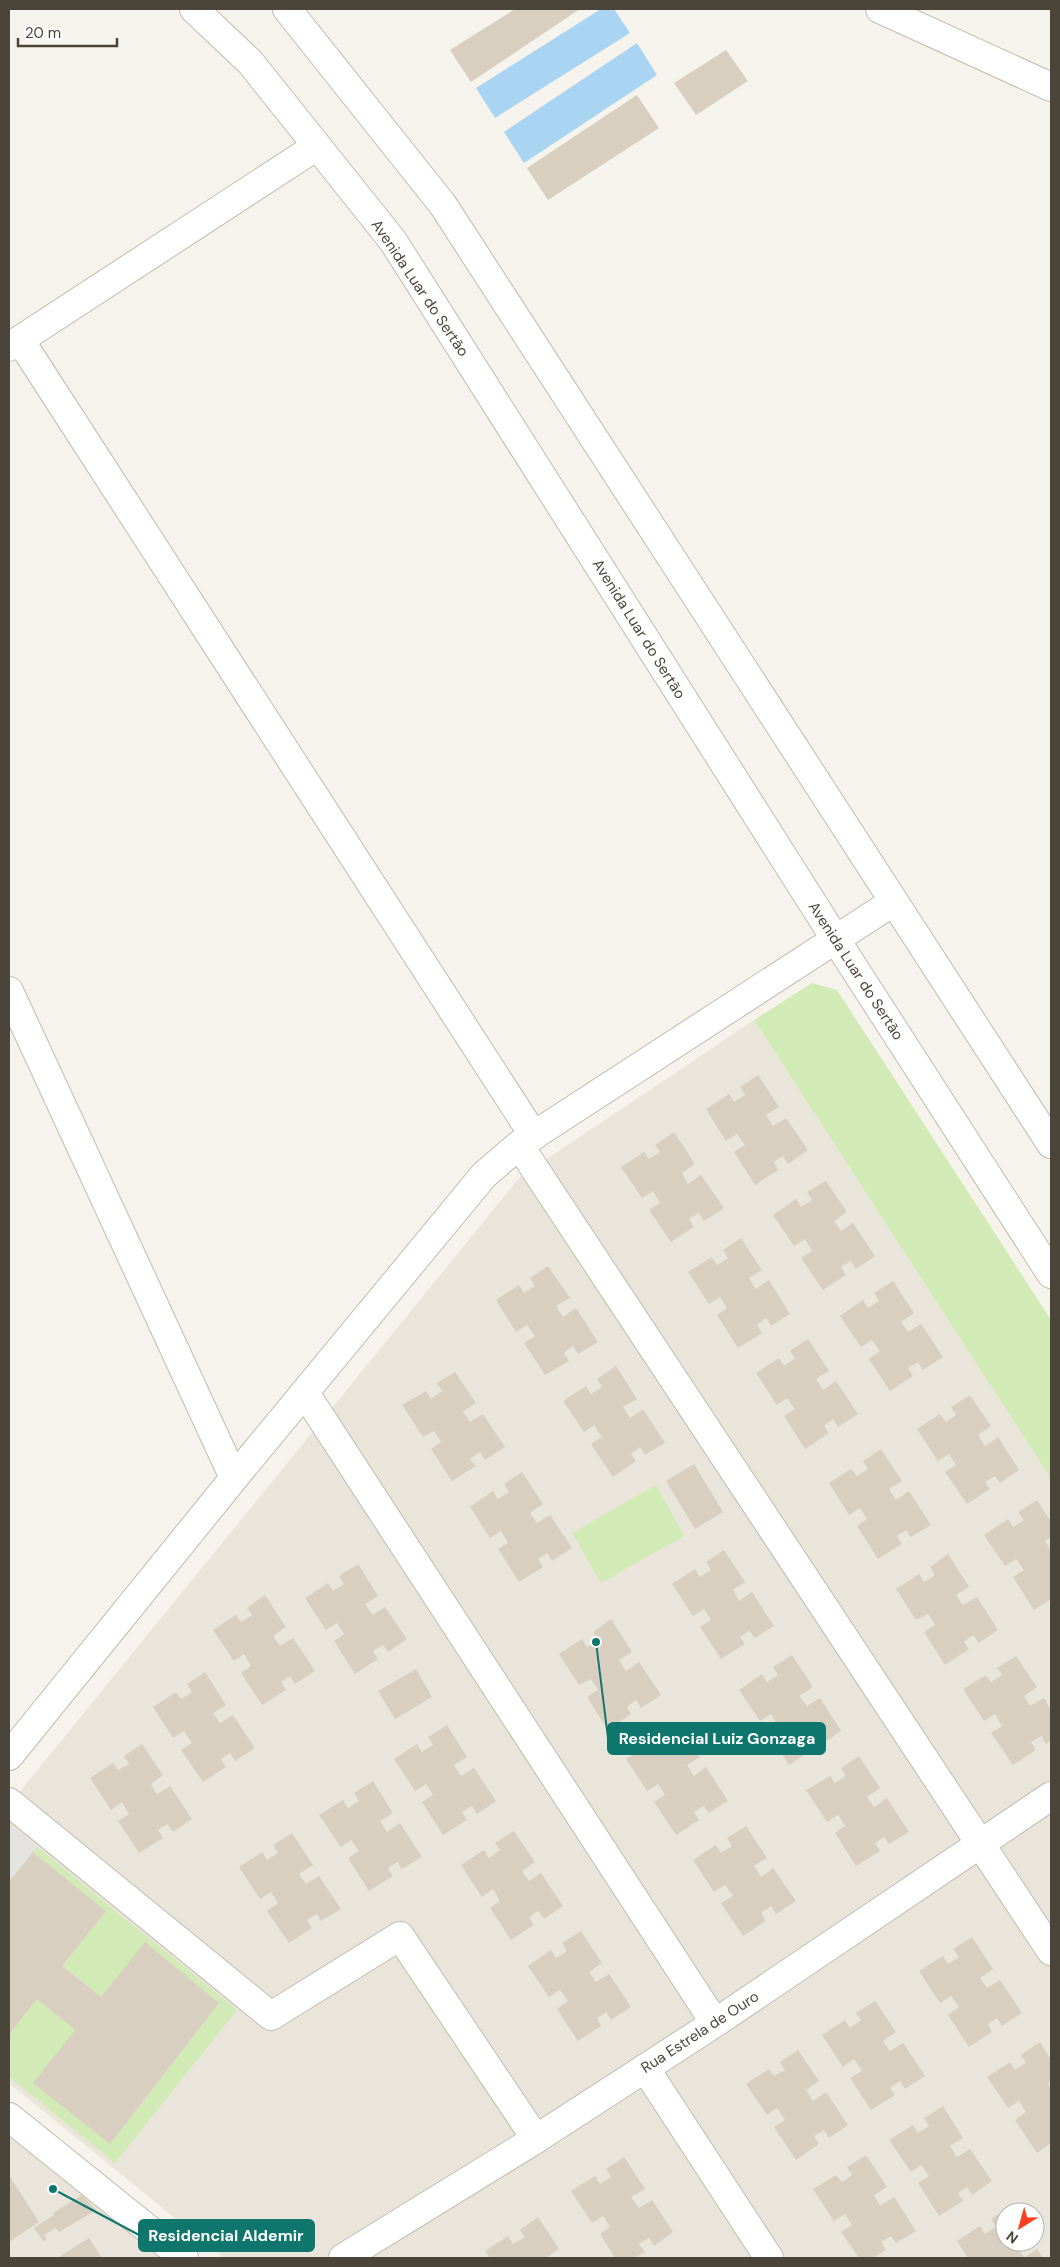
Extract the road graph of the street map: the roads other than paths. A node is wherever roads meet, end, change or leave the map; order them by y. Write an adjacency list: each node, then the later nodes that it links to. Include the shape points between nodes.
1 (194, 9): 5 (street, Avenida Luar do Sertão, via 250,62)
2 (287, 9): 7 (street, via 443,205)
3 (880, 9): 4 (street)
4 (1051, 87)
5 (317, 146): 6 (street); 8 (street, Avenida Luar do Sertão, via 393,242)
6 (14, 344): 10 (street)
7 (893, 902): 8 (street); 11 (street)
8 (836, 940): 10 (street); 12 (street, Avenida Luar do Sertão)
9 (9, 991): 14 (street)
10 (527, 1141): 13 (street, via 484,1175); 18 (street)
11 (1051, 1144)
12 (1051, 1274)
13 (305, 1394): 14 (street); 20 (street)
14 (234, 1478): 15 (street)
15 (9, 1756)
16 (1051, 1796): 18 (street, Rua Estrela de Ouro)
17 (9, 1802): 23 (street, via 271,2016 400,1936)
18 (981, 1843): 19 (street); 20 (street, Rua Estrela de Ouro)
19 (1051, 1952)
20 (715, 2023): 21 (street, Rua Estrela de Ouro)
21 (645, 2068): 23 (street, Rua Estrela de Ouro); 26 (street)
22 (9, 2118): 24 (street)
23 (536, 2139): 25 (street, Rua Estrela de Ouro)
24 (184, 2258)
25 (344, 2258)
26 (769, 2258)

